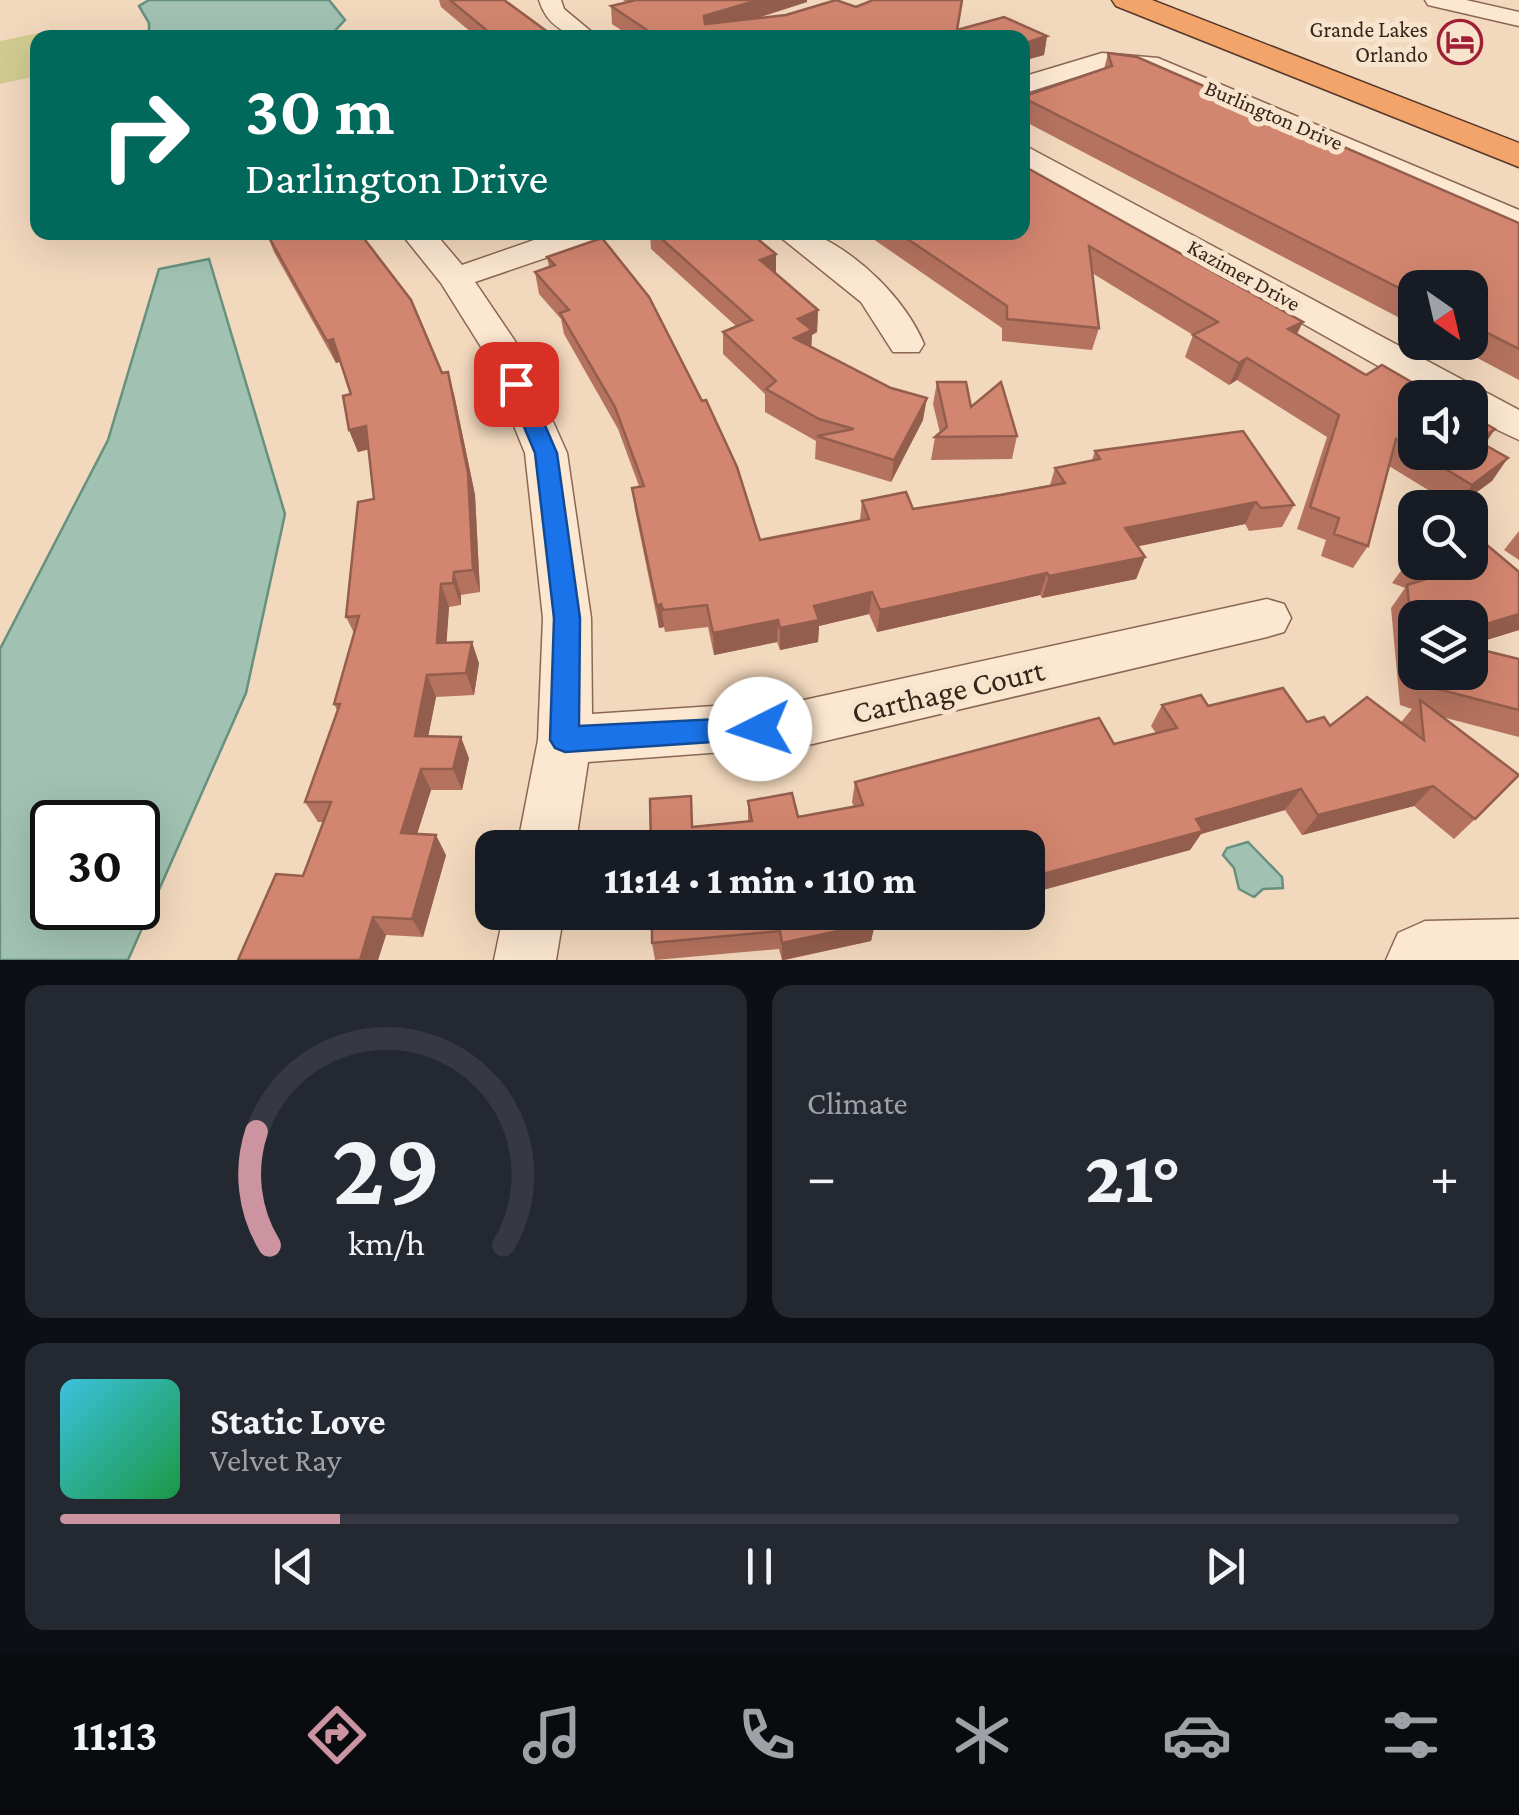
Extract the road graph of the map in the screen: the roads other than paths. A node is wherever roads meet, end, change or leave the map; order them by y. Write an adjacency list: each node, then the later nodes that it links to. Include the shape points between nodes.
1 (550, 0): 6 (street, via 554,12)
2 (1126, 0): 9 (highway)
3 (1206, 0): 7 (highway)
4 (1436, 0): 5 (street)
5 (1519, 19)
6 (577, 30)
7 (1316, 41)
8 (1030, 83): 11 (street, Burlington Drive, via 1102,60 1150,62)
9 (1519, 156)
10 (1030, 157): 17 (street, Kazimer Drive)
11 (1519, 221)
12 (423, 240): 15 (street)
13 (567, 240): 15 (street)
14 (800, 240): 16 (street, via 881,302 899,322)
15 (455, 278): 21 (street, via 502,350 546,453 567,618)
16 (906, 344)
17 (1435, 380)
18 (1488, 409): 19 (street, Kazimer Drive)
19 (1519, 426)
20 (1266, 618): 21 (street, Carthage Court, via 804,723)
21 (565, 740): 22 (street)
22 (549, 830)
23 (530, 930): 25 (street)
24 (1519, 958): 26 (street)
25 (524, 960)
26 (1425, 960)

